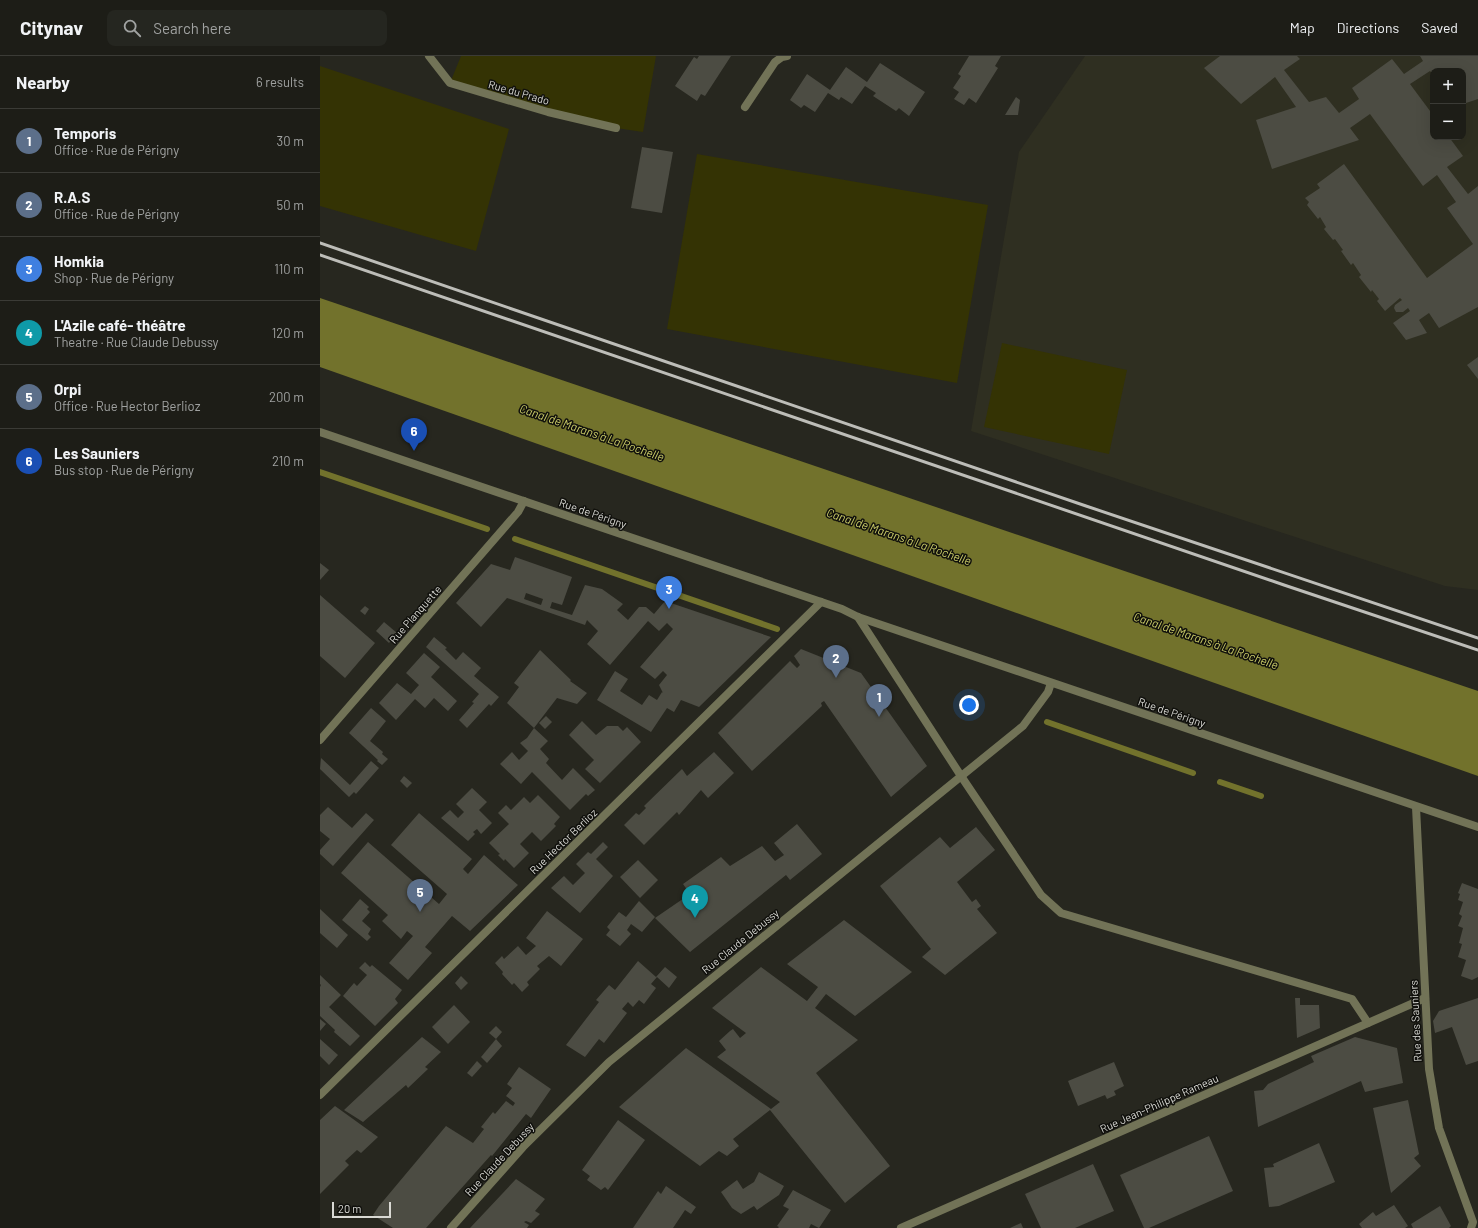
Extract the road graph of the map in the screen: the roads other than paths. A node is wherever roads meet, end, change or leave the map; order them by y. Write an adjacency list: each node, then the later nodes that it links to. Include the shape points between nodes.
1 (429, 56): 4 (street, Rue du Prado, via 450,83 548,112)
2 (787, 56): 3 (street, via 774,62)
3 (746, 107)
4 (616, 128)
5 (320, 432): 6 (street, Rue de Périgny)
6 (524, 501): 7 (street, Rue de Périgny); 10 (street, Rue Planquette, via 518,512)
7 (821, 602): 8 (street, Rue de Périgny); 16 (street, Rue Hector Berlioz)
8 (858, 617): 9 (street, Rue de Périgny); 11 (street)
9 (1051, 682): 11 (street, Rue Claude Debussy, via 1048,692 1023,726); 12 (street, Rue de Périgny)
10 (320, 740)
11 (961, 776): 15 (street, via 1041,895 1061,913 1352,999); 17 (street, Rue Claude Debussy, via 609,1062 523,1148)
12 (1416, 807): 13 (street, Rue de Périgny); 14 (street, Rue des Sauniers)
13 (1478, 828)
14 (1425, 998): 15 (street, Rue Jean-Philippe Rameau); 19 (street, Rue des Sauniers, via 1429,1069 1439,1128 1473,1222)
15 (1368, 1023): 18 (street, Rue Jean-Philippe Rameau)
16 (320, 1095)
17 (451, 1228)
18 (902, 1228)
19 (1471, 1228)

